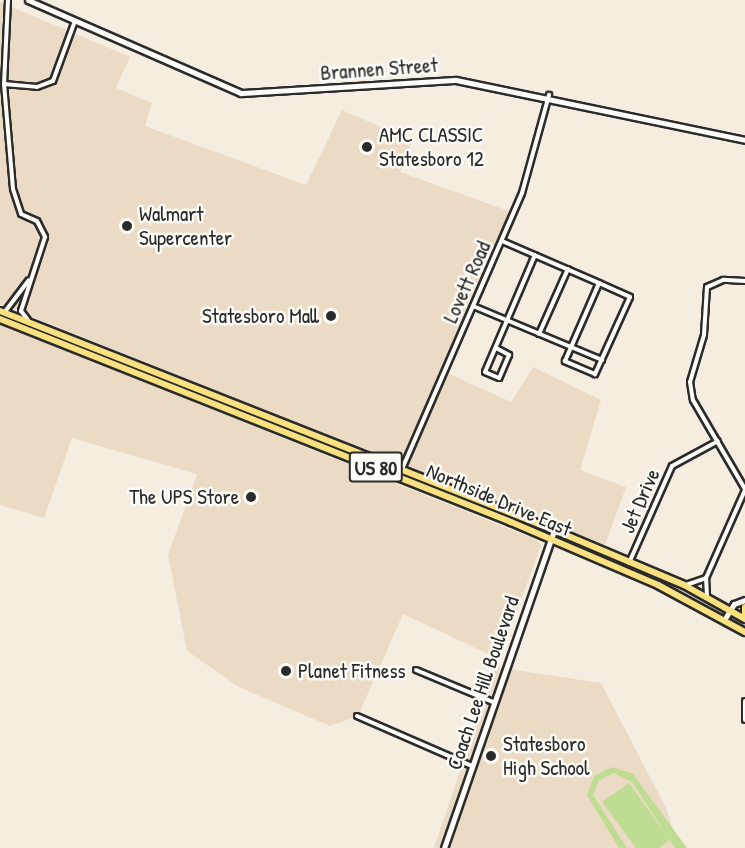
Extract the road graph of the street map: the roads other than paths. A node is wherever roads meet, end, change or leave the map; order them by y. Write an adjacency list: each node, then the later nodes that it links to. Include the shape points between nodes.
1 (8, 0): 4 (street)
2 (28, 0): 3 (street, Brannen Street)
3 (75, 21): 4 (street, via 53,81 37,87); 5 (street, Brannen Street, via 241,93 456,80)
4 (4, 84): 10 (street, via 17,207 37,221 45,237)
5 (549, 95): 6 (street, Brannen Street); 7 (street, Lovett Road, via 532,165)
6 (745, 139)
7 (502, 241): 8 (street); 13 (street, Lovett Road)
8 (535, 255): 9 (street); 16 (street)
9 (568, 269): 12 (street); 18 (street)
10 (32, 277): 14 (street); 17 (street, via 21,311)
11 (745, 281): 22 (street, via 723,280 708,287 704,335 690,382 693,400)
12 (599, 283): 19 (street); 21 (street, via 630,297)
13 (474, 306): 16 (street); 23 (street, Lovett Road)
14 (2, 312): 17 (main road, Northside Drive East / US 80)
15 (0, 320): 24 (main road, Northside Drive East / US 80)
16 (508, 320): 18 (street); 20 (street)
17 (30, 322): 23 (main road, Northside Drive East / US 80)
18 (540, 334): 19 (street)
19 (571, 347): 21 (street); 21 (street, via 565,361 595,374)
20 (496, 348): 20 (street, via 485,372 499,378 509,354)
21 (602, 360)
22 (718, 441): 25 (street); 28 (street, Jet Drive, via 672,465)
23 (403, 468): 24 (street, Lovett Road); 26 (main road, Northside Drive East / US 80)
24 (399, 476): 27 (main road, Northside Drive East / US 80)
25 (745, 489): 29 (street)
26 (554, 530): 27 (street, Coach Lee Hill Boulevard); 28 (main road, Northside Drive East / US 80)
27 (550, 539): 36 (main road, Northside Drive East / US 80); 40 (street, Coach Lee Hill Boulevard)
28 (629, 563): 30 (main road, Northside Drive East / US 80)
29 (706, 578): 30 (street, via 698,585); 31 (street)
30 (684, 585): 31 (main road, Northside Drive East / US 80)
31 (707, 596): 34 (main road, Northside Drive East / US 80)
32 (745, 600): 34 (street)
33 (745, 607): 35 (main road)
34 (729, 609): 35 (main road, Northside Drive East / US 80); 36 (street)
35 (745, 618)
36 (724, 620): 37 (main road, Northside Drive East / US 80)
37 (745, 632)
38 (416, 670): 40 (street)
39 (745, 701): 42 (street)
40 (493, 702): 43 (street, Coach Lee Hill Boulevard)
41 (357, 716): 43 (street)
42 (745, 720)
43 (472, 766): 44 (street, Coach Lee Hill Boulevard)
44 (444, 848)

